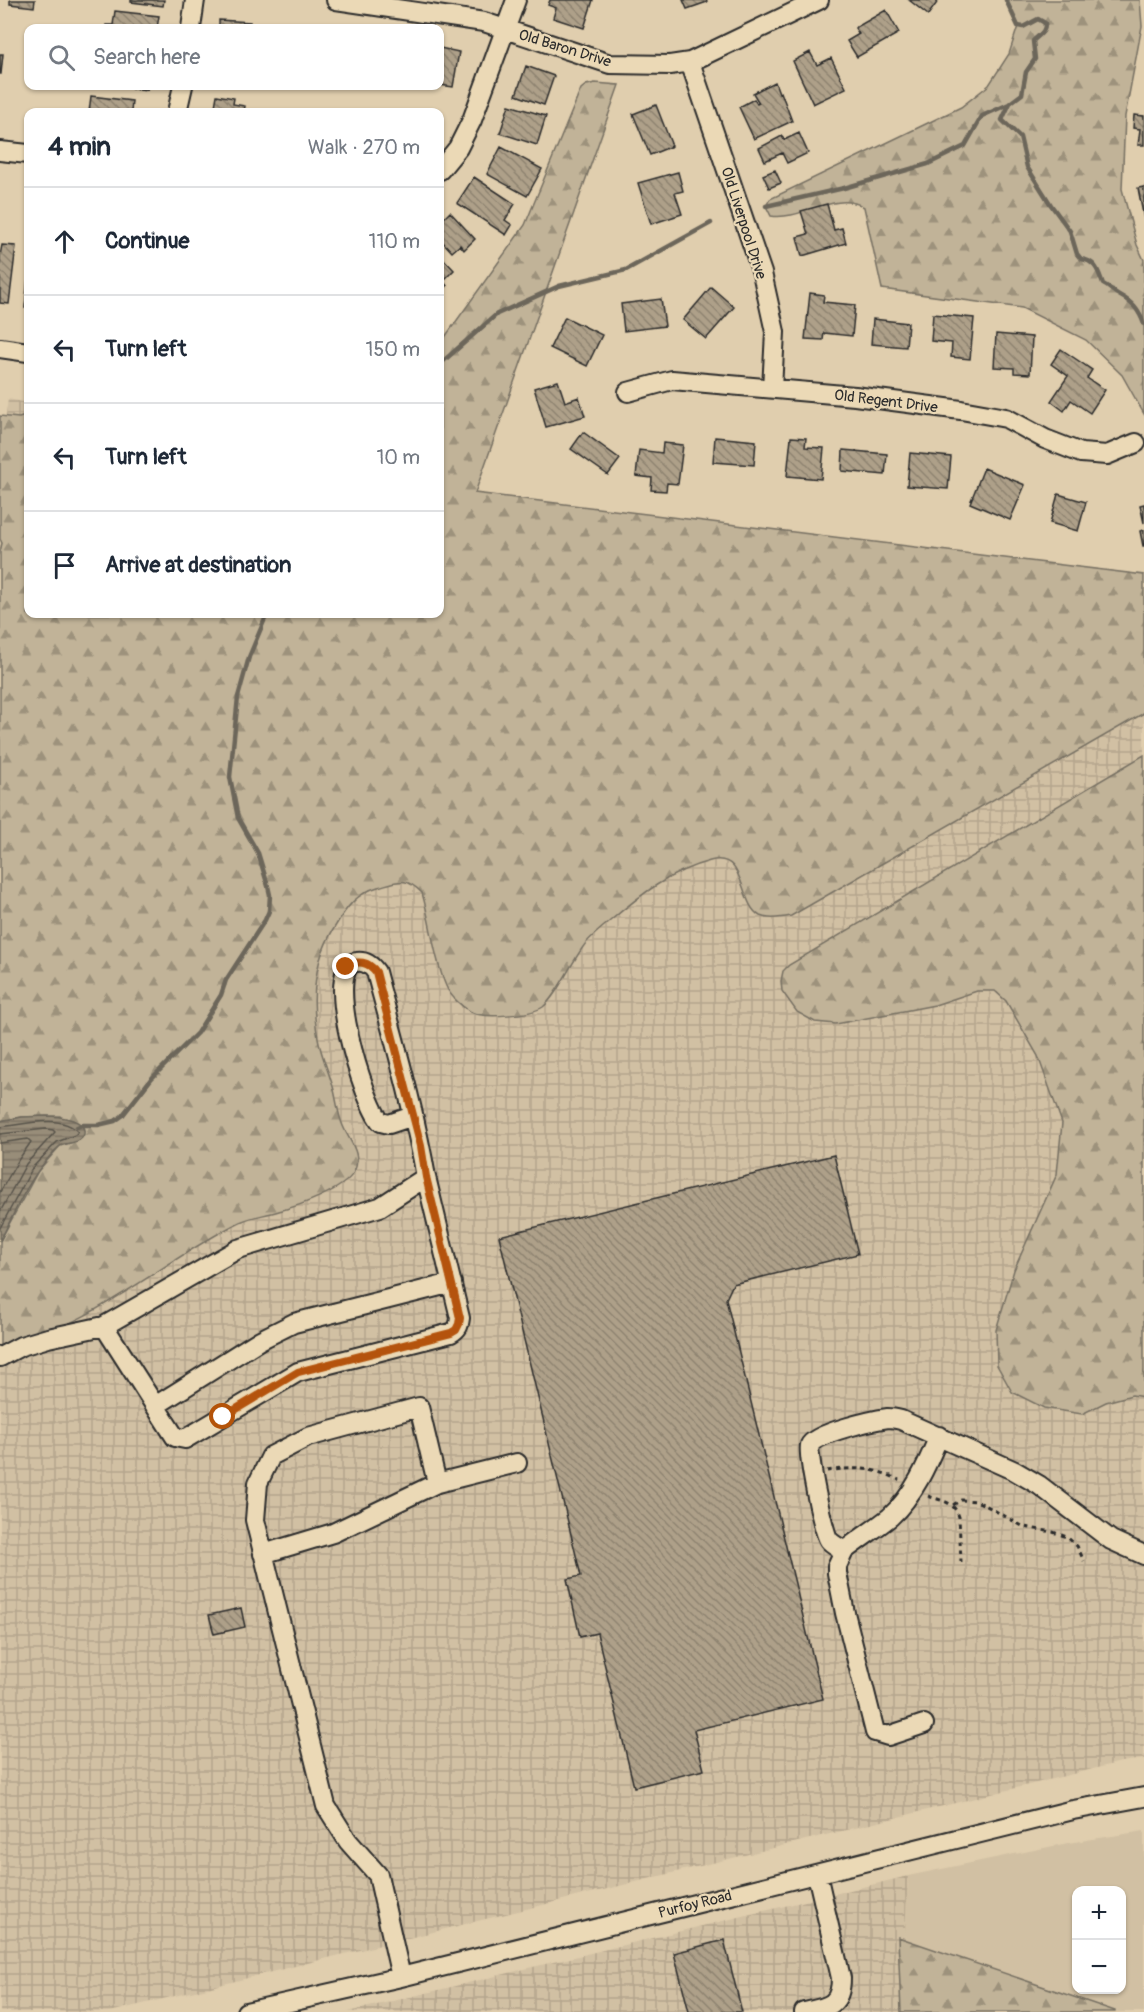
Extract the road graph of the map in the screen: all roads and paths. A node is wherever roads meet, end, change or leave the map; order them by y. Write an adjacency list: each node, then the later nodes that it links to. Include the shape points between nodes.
1 (195, 0): 5 (street)
2 (336, 0): 6 (street, Old Baron Drive, via 484,22)
3 (516, 0): 6 (street)
4 (819, 0): 7 (street, Old Baron Drive)
5 (192, 24)
6 (505, 29): 7 (street, Old Baron Drive, via 610,64); 12 (street, via 472,120)
7 (690, 62): 15 (street, Old Liverpool Drive, via 762,273 775,332)
8 (182, 90): 9 (street)
9 (178, 108)
10 (0, 151): 11 (street)
11 (24, 154)
12 (444, 165)
13 (0, 348): 14 (street)
14 (24, 351)
15 (772, 389): 16 (street, Old Regent Drive, via 672,380); 17 (street, Old Regent Drive, via 855,396 1006,418 1081,453 1107,455)
16 (628, 392)
17 (1136, 443)
18 (413, 1116): 18 (street, via 376,972 365,963 352,963 344,974 345,1016 366,1094 381,1122 389,1124); 19 (street)
19 (426, 1177): 20 (street); 21 (street, via 380,1208 238,1249)
20 (452, 1283): 23 (street, via 294,1323); 23 (street, via 460,1318 451,1333 298,1372 185,1439 175,1437)
21 (104, 1326): 22 (street, via 48,1338); 23 (street)
22 (0, 1357)
23 (155, 1406)
24 (939, 1436): 31 (street, via 906,1499 890,1517); 31 (street, via 886,1418 814,1440 810,1445 810,1466 828,1539); 33 (street, via 1015,1471 1111,1540)
25 (517, 1462): 27 (street)
26 (821, 1472): 28 (path, via 871,1469)
27 (437, 1483): 32 (street, via 333,1533); 32 (street, via 419,1407 308,1437 271,1456 258,1483 255,1520)
28 (906, 1484)
29 (921, 1493): 30 (path)
30 (953, 1505): 34 (path, via 961,1500 976,1501 1024,1527 1060,1534 1077,1546); 35 (path, via 959,1517)
31 (844, 1551): 36 (street, via 837,1573 875,1732 888,1736)
32 (263, 1554): 39 (street, via 326,1806 348,1841 378,1875)
33 (1144, 1555)
34 (1084, 1561)
35 (961, 1562)
36 (924, 1724)
37 (1144, 1797): 38 (street, Purfoy Road, via 1073,1810)
38 (817, 1874): 39 (street, Purfoy Road); 40 (street)
39 (400, 1977): 41 (street, Purfoy Road)
40 (841, 1992): 43 (street, via 826,2007); 44 (street)
41 (277, 2009): 42 (street, Purfoy Road)
42 (246, 2012)
43 (804, 2012)
44 (847, 2012)

